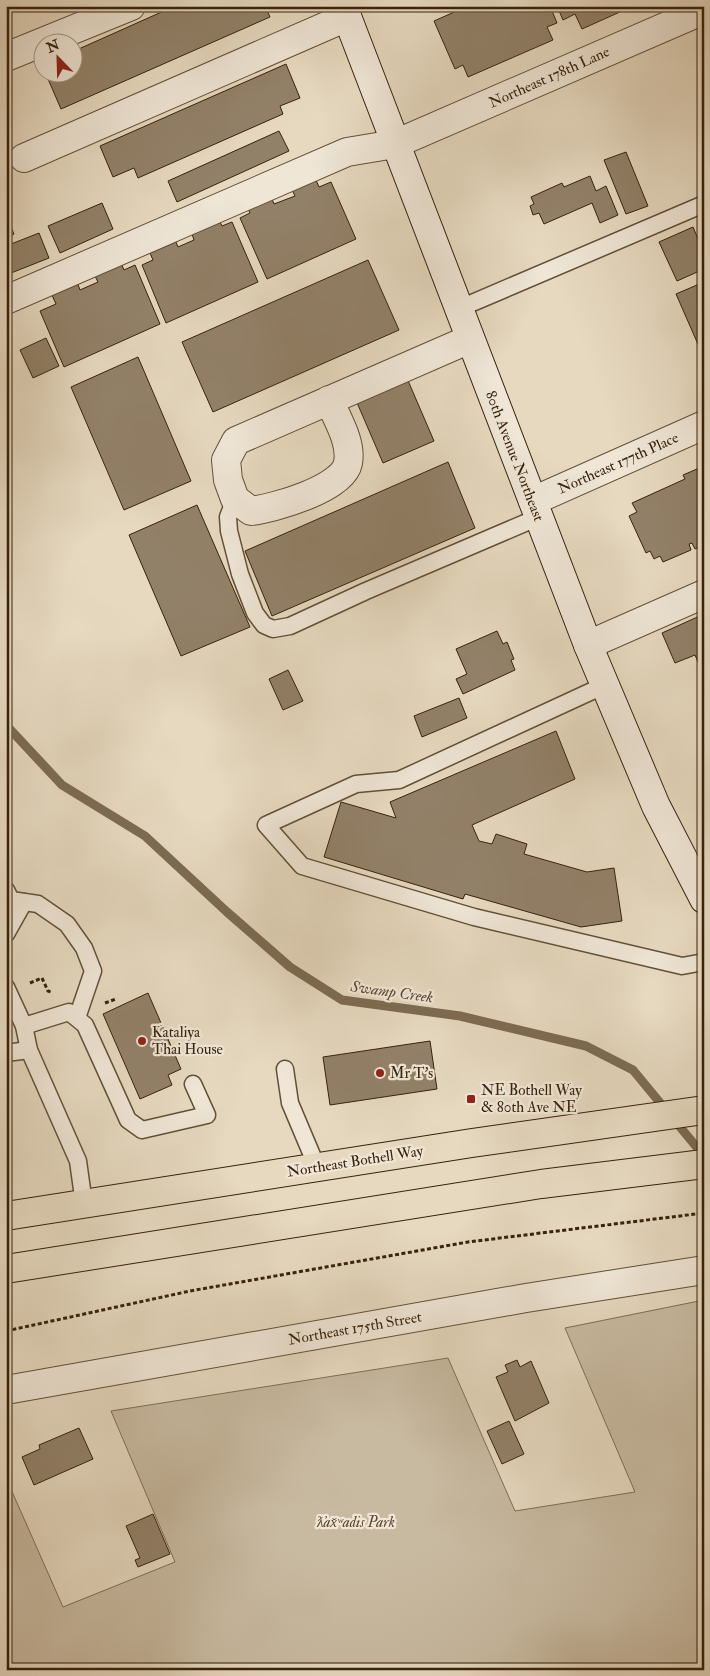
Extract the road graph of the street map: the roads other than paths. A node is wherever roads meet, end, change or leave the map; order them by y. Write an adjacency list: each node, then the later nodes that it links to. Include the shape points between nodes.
1 (131, 6): 4 (street)
2 (704, 10): 5 (street, Northeast 178th Lane)
3 (345, 12): 5 (street, 80th Avenue Northeast); 6 (street)
4 (6, 57)
5 (395, 144): 8 (street, Northeast 178th Lane, via 346,152); 9 (street, 80th Avenue Northeast)
6 (24, 158)
7 (704, 204): 9 (lane)
8 (6, 300)
9 (458, 309): 10 (street, 80th Avenue Northeast)
10 (470, 339): 11 (street); 14 (street, 80th Avenue Northeast)
11 (329, 400): 13 (street, via 236,441 226,460 228,480); 13 (street, via 348,445 348,464 336,481 275,508 251,512)
12 (704, 425): 14 (street, Northeast 177th Place)
13 (235, 499): 14 (lane, via 228,517 240,574 255,613 264,625 273,629 290,626)
14 (536, 509): 16 (street, 80th Avenue Northeast)
15 (704, 594): 16 (street)
16 (588, 645): 17 (street, 80th Avenue Northeast)
17 (605, 685): 19 (street, 80th Avenue Northeast, via 656,806); 22 (lane, via 399,780 356,784 266,825 302,866 474,917 682,966)
18 (6, 890): 20 (lane, via 11,900)
19 (704, 899)
20 (24, 902): 21 (lane); 25 (lane, via 38,904 67,924 84,948 92,971)
21 (6, 934)
22 (704, 962)
23 (6, 987): 24 (lane)
24 (10, 1004): 26 (lane)
25 (77, 1018): 26 (lane, via 69,1012); 30 (lane, via 86,1025 128,1120 142,1130 207,1115)
26 (24, 1026): 27 (lane)
27 (29, 1050): 28 (lane); 34 (lane, via 78,1161)
28 (6, 1053)
29 (285, 1069): 33 (lane, via 290,1103)
30 (193, 1084)
31 (704, 1110): 33 (main road, Northeast Bothell Way)
32 (704, 1164): 36 (main road, via 541,1184)
33 (317, 1167): 34 (main road, Northeast Bothell Way)
34 (84, 1204): 35 (main road, Northeast Bothell Way)
35 (6, 1216)
36 (6, 1269)
37 (704, 1270): 38 (street, Northeast 175th Street, via 526,1298)
38 (6, 1390)

